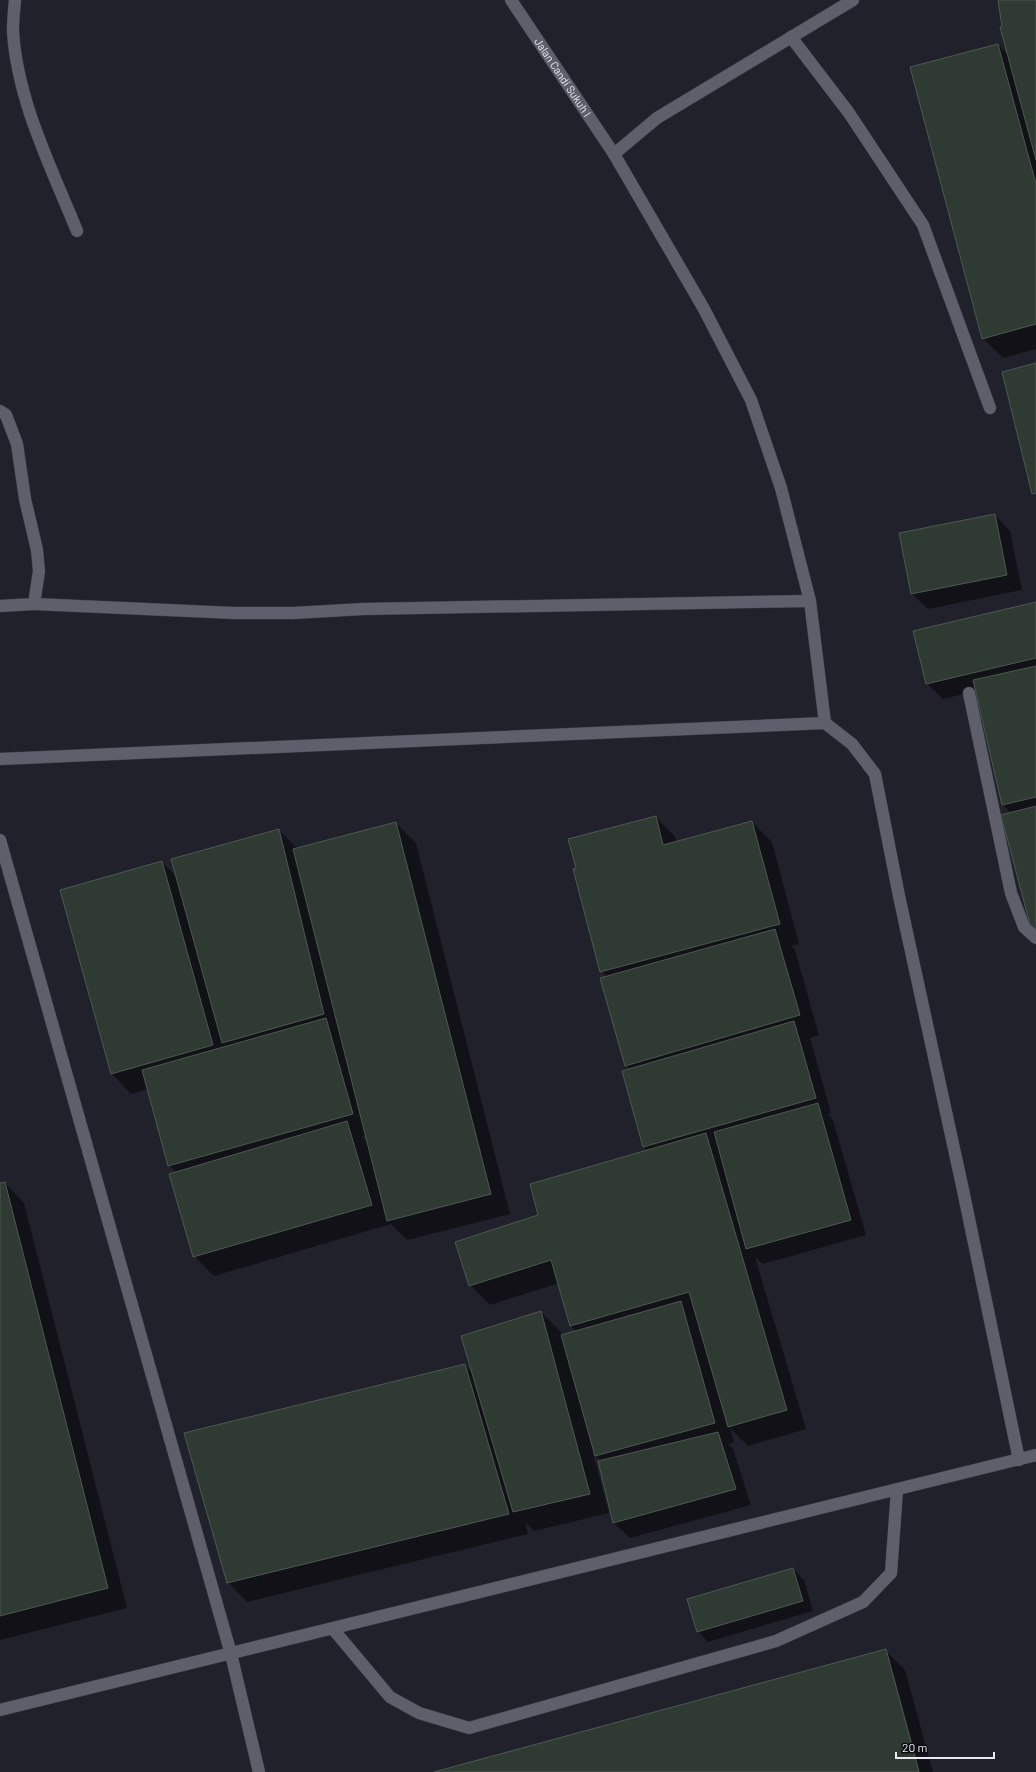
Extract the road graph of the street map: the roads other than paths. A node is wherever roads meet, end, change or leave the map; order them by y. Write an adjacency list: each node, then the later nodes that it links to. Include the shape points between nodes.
1 (15, 0): 6 (street, via 13,30 17,65 26,102)
2 (511, 0): 5 (street, Jalan Candi Sukuh I)
3 (853, 0): 4 (street)
4 (791, 38): 5 (street, via 657,118); 7 (street, via 849,113 922,225)
5 (614, 154): 9 (street, Jalan Candi Sukuh I, via 704,310 751,400 781,488)
6 (77, 231)
7 (990, 408)
8 (0, 411): 10 (street, via 6,415 17,444 37,550 39,570)
9 (810, 601): 10 (street, via 234,613); 13 (street, Jalan Candi Sukuh I)
10 (34, 604): 11 (street)
11 (0, 606)
12 (969, 693): 16 (street, via 1011,893 1024,927)
13 (825, 723): 14 (street); 18 (street, via 852,744 875,774)
14 (0, 758)
15 (0, 840): 21 (street)
16 (1036, 938)
17 (1036, 1455): 18 (street)
18 (1019, 1460): 19 (street)
19 (897, 1490): 20 (street); 20 (street, via 891,1573 863,1602 776,1642 469,1728 419,1713 390,1697)
20 (333, 1629): 21 (street)
21 (231, 1654): 22 (street); 23 (street)
22 (0, 1710)
23 (259, 1772)

